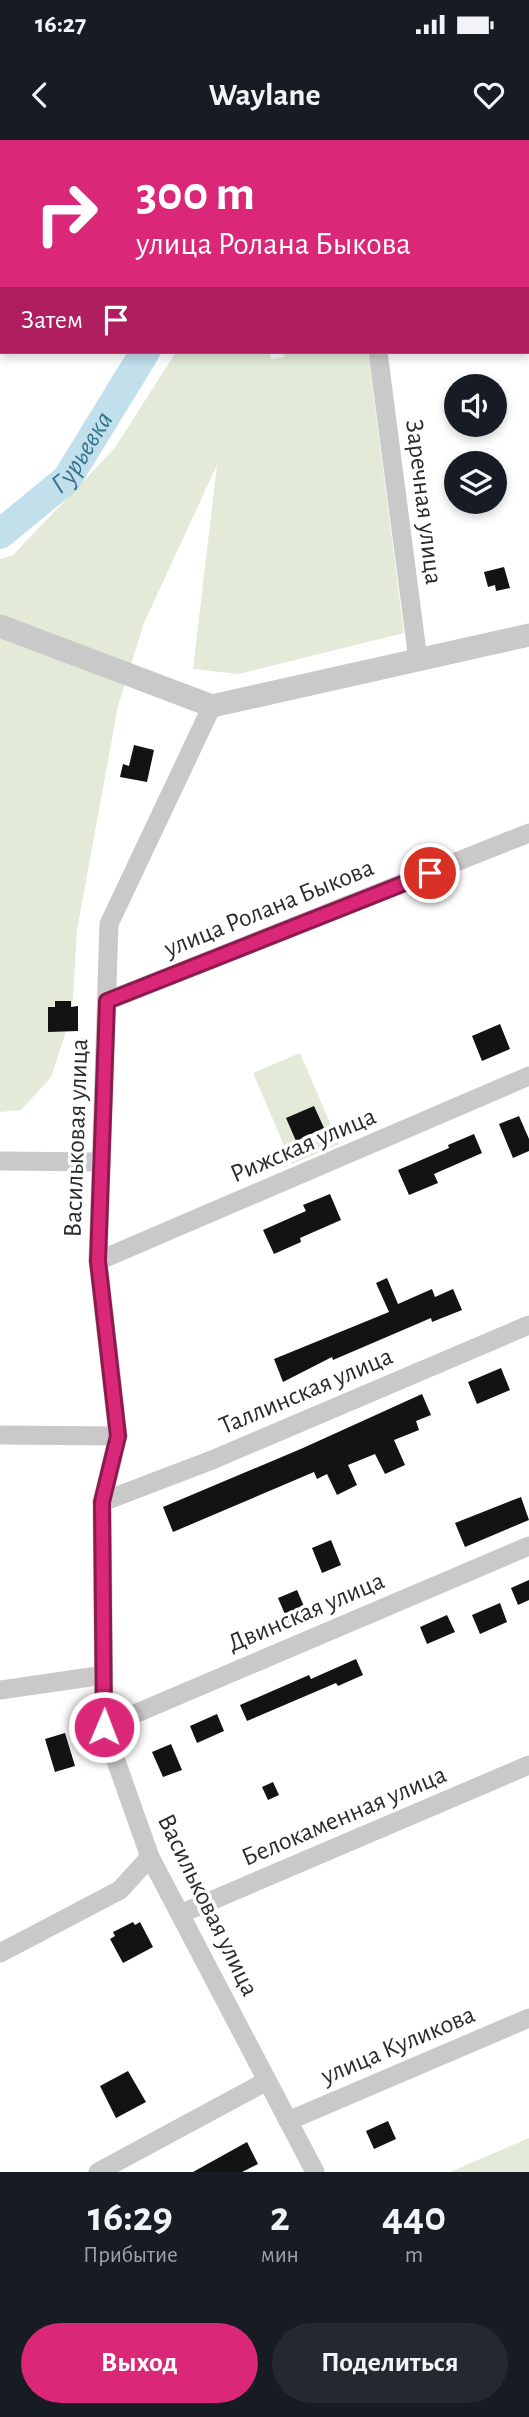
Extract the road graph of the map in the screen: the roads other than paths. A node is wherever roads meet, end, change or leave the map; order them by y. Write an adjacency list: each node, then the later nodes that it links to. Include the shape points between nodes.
1 (378, 354): 4 (street, Заречная улица)
2 (0, 626): 5 (street)
3 (529, 635): 4 (street)
4 (418, 660): 5 (street)
5 (212, 706): 7 (street, Васильковая улица, via 110,925)
6 (529, 833): 7 (street, улица Ролана Быкова)
7 (107, 1001): 10 (street, Васильковая улица)
8 (529, 1076): 11 (street, Рижская улица)
9 (0, 1161): 10 (street)
10 (102, 1163): 11 (street, Васильковая улица)
11 (98, 1261): 14 (street, Васильковая улица)
12 (529, 1325): 15 (street, Таллинская улица)
13 (0, 1434): 14 (street)
14 (118, 1436): 15 (street, Васильковая улица)
15 (102, 1502): 17 (street, Васильковая улица)
16 (529, 1546): 19 (street, Двинская улица)
17 (104, 1675): 18 (street); 19 (street, Васильковая улица)
18 (0, 1690)
19 (104, 1727): 21 (street, Васильковая улица)
20 (529, 1765): 22 (street, Белокаменная улица)
21 (150, 1857): 22 (street, Васильковая улица); 23 (street, via 121,1889)
22 (180, 1914): 26 (street, Васильковая улица)
23 (0, 1954)
24 (529, 2018): 26 (street, улица Куликова)
25 (265, 2082): 27 (street)
26 (288, 2120): 28 (street, Васильковая улица)
27 (98, 2172)
28 (315, 2172)

